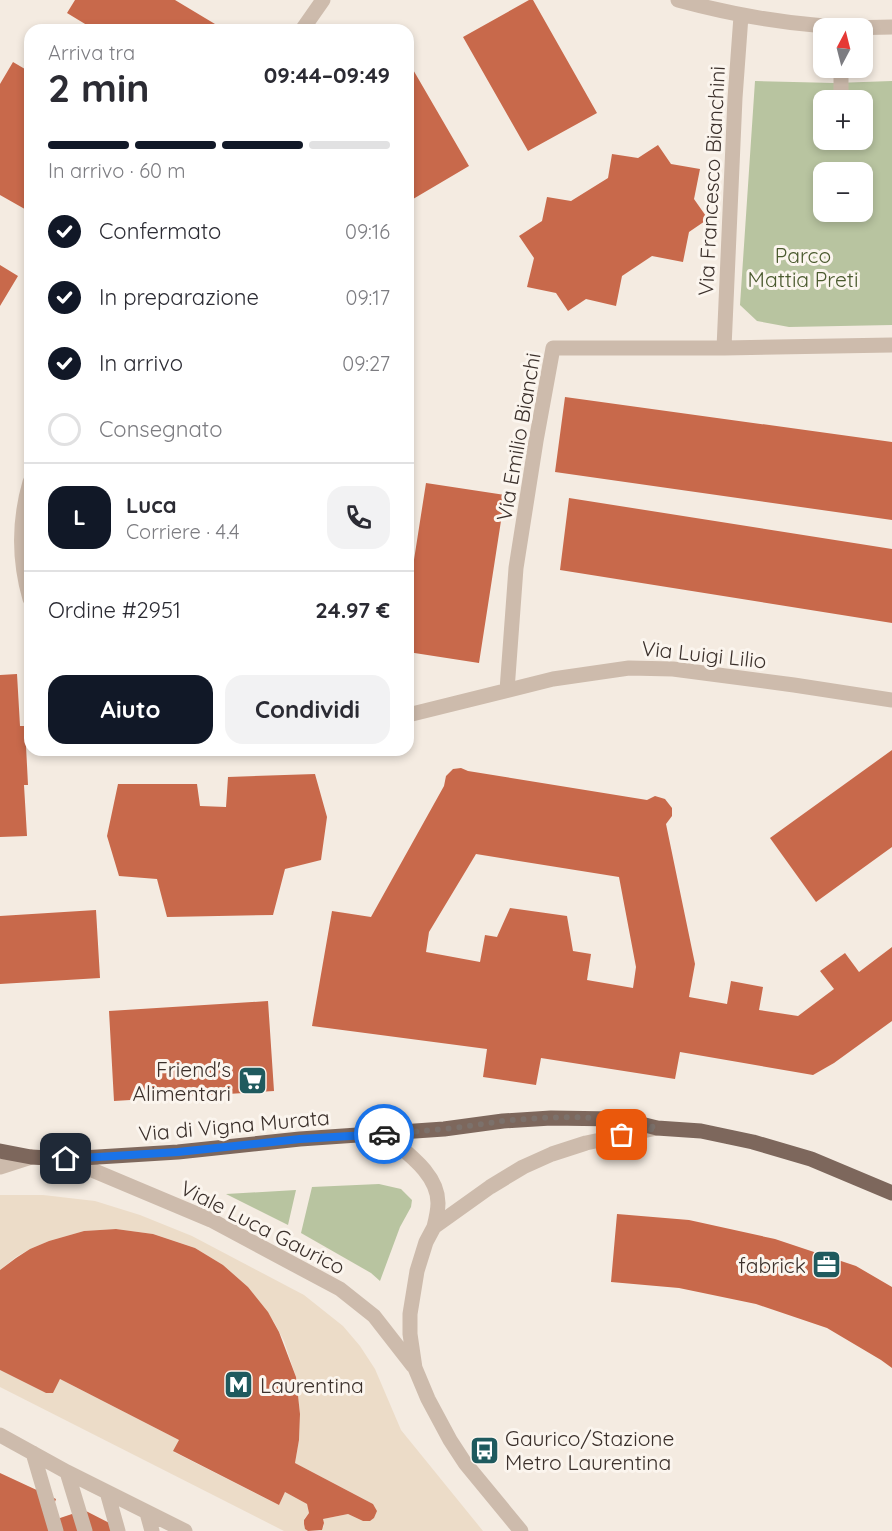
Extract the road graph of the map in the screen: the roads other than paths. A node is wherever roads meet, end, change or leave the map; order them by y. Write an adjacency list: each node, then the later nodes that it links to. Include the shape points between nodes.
1 (323, 0): 4 (street)
2 (678, 0): 3 (street)
3 (741, 16): 5 (street); 9 (street, Via Francesco Bianchini)
4 (306, 24)
5 (813, 25)
6 (873, 27): 7 (street)
7 (892, 27)
8 (892, 345): 9 (street, Via Emilio Bianchi)
9 (724, 348): 12 (street, Via Emilio Bianchi, via 553,348 516,568)
10 (24, 514): 11 (street)
11 (24, 570)
12 (507, 690): 13 (street, Via Luigi Lilio, via 578,674 651,667); 14 (street, Via Luigi Lilio)
13 (892, 700)
14 (414, 713)
15 (657, 1128): 16 (main road, Via di Vigna Murata, via 616,1119 551,1118); 21 (main road, Via di Vigna Murata, via 701,1131 753,1142 811,1159); 22 (street, via 586,1143 533,1162 490,1186)
16 (385, 1134): 19 (main road, Via di Vigna Murata); 22 (street, Viale Luca Gaurico, via 429,1178 438,1202)
17 (0, 1151): 18 (main road, Via di Vigna Murata)
18 (31, 1156): 19 (main road, Via di Vigna Murata); 20 (street)
19 (66, 1159): 23 (street, Viale Luca Gaurico, via 211,1220 340,1289 374,1316)
20 (0, 1167)
21 (892, 1193)
22 (434, 1227): 23 (street, Viale Luca Gaurico, via 417,1271 412,1298 410,1334)
23 (415, 1368): 34 (street, Viale Luca Gaurico, via 450,1440)
24 (0, 1436): 25 (street)
25 (33, 1453): 26 (street); 29 (street)
26 (67, 1472): 27 (street); 30 (street)
27 (107, 1492): 28 (street); 31 (street)
28 (147, 1513): 32 (street); 33 (street)
29 (56, 1531)
30 (85, 1531)
31 (118, 1531)
32 (153, 1531)
33 (185, 1531)
34 (521, 1531)

